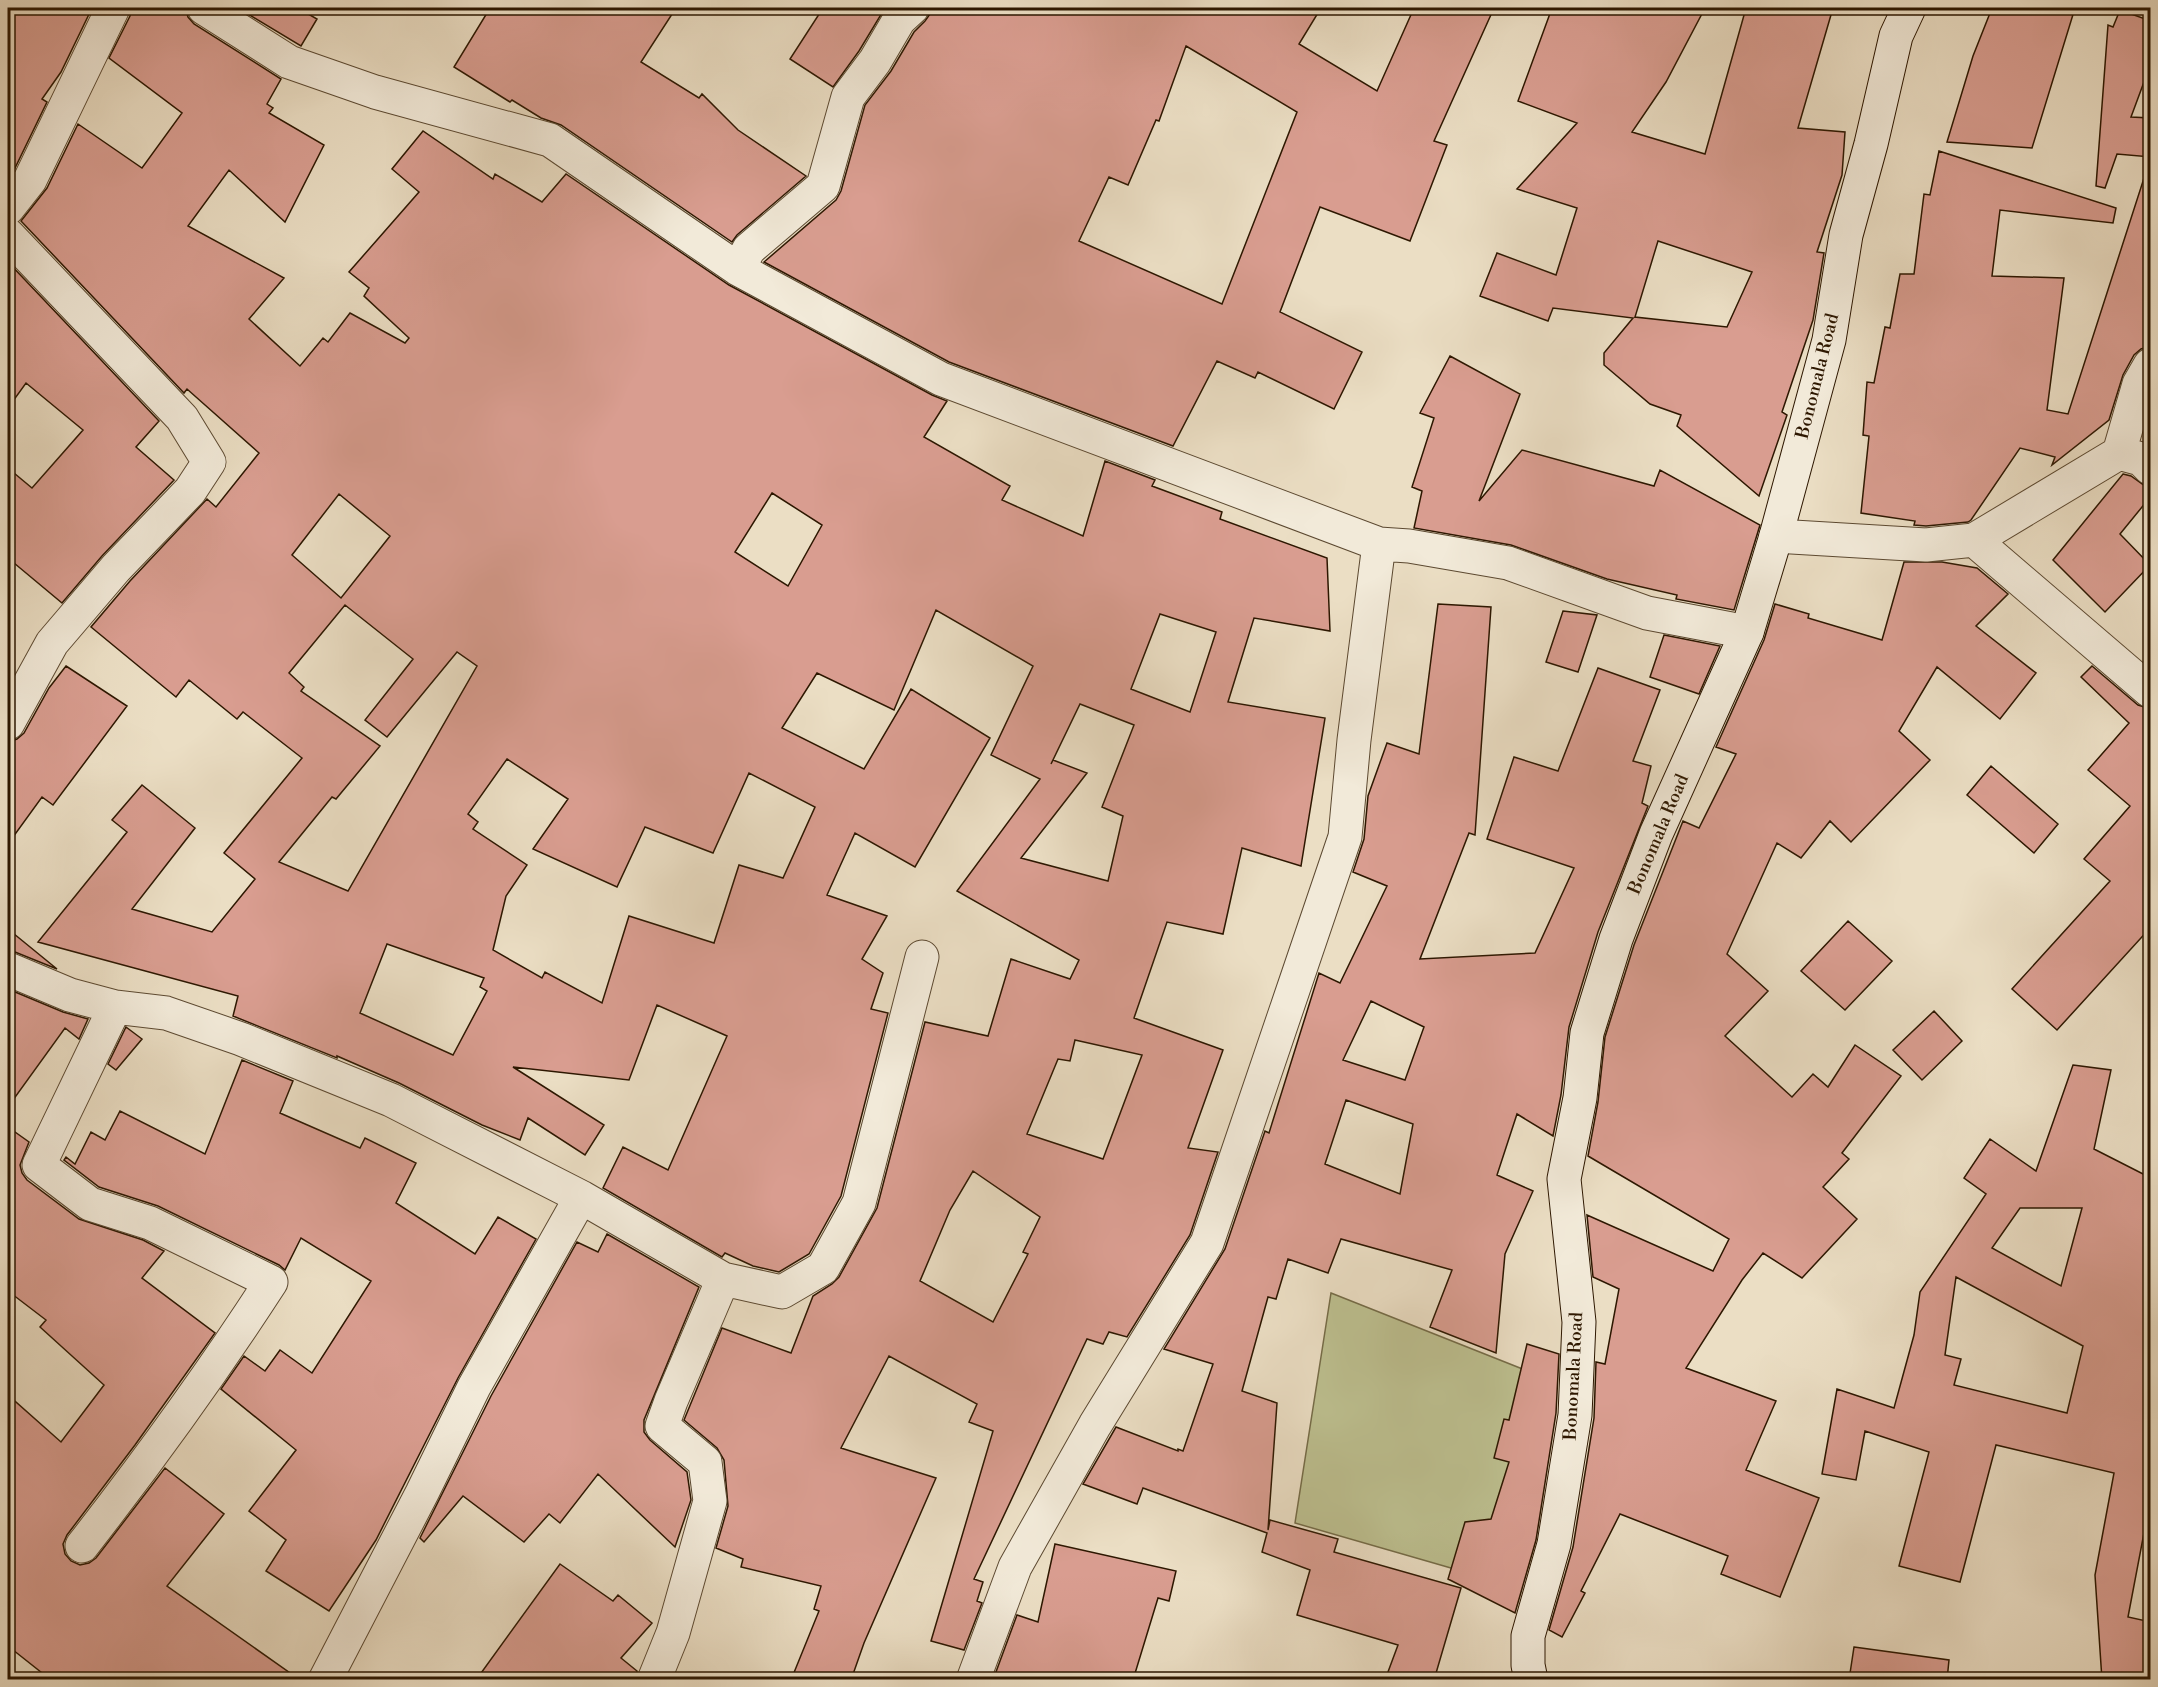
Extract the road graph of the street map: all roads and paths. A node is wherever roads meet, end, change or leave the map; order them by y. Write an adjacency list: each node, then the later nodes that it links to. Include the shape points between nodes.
1 (113, 8): 5 (street, via 30,180)
2 (204, 8): 7 (street, via 289,62 375,92 550,140)
3 (912, 8): 7 (street, via 899,20 848,97 824,186 749,249)
4 (1909, 8): 11 (street, Bonomala Road, via 1896,36 1846,235 1829,340)
5 (8, 208)
6 (8, 235): 16 (street, via 182,418 209,462 190,491 52,642)
7 (738, 269): 13 (street, via 941,378)
8 (2151, 365): 9 (street, via 2139,384)
9 (2119, 453): 10 (street, via 2140,459); 12 (street)
10 (2151, 468)
11 (1776, 536): 12 (street, via 1926,545); 14 (street, Bonomala Road)
12 (1974, 540): 15 (street)
13 (1379, 544): 14 (street, via 1508,563 1647,613); 25 (street, via 1345,837 1207,1243 1095,1425 1015,1567)
14 (1747, 632): 26 (street, Bonomala Road, via 1656,834 1616,939 1587,1033 1580,1098 1564,1179 1579,1322 1575,1415 1554,1544 1528,1636)
15 (2151, 691)
16 (8, 723)
17 (922, 957): 21 (street, via 860,1203 823,1268 782,1292)
18 (8, 969): 19 (street, via 70,995)
19 (115, 1007): 20 (street, via 166,1013 391,1100); 22 (street, via 39,1165 90,1204 150,1223 271,1282 222,1358)
20 (581, 1197): 21 (street); 23 (street, via 474,1386)
21 (723, 1279): 24 (street, via 662,1426 705,1462 710,1501 673,1633)
22 (82, 1546)
23 (325, 1680)
24 (654, 1680)
25 (973, 1680)
26 (1531, 1680)

